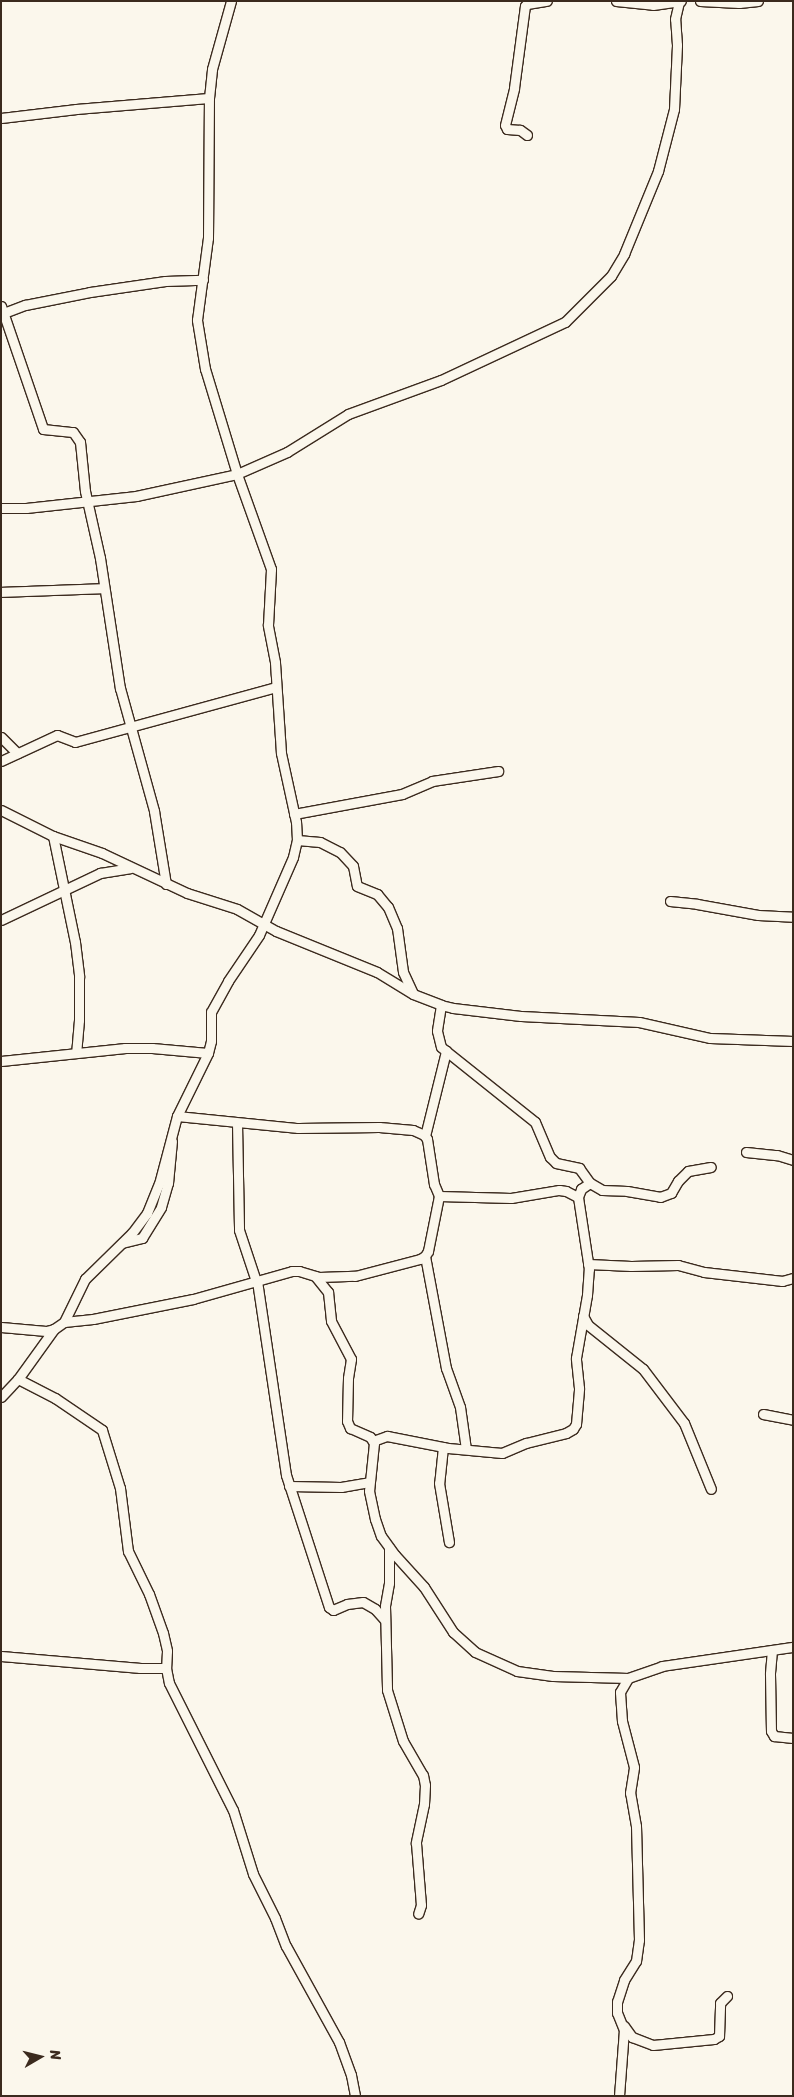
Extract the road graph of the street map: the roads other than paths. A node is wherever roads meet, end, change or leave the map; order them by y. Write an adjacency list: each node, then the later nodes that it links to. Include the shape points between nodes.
1 (231, 1): 7 (street, via 215,51)
2 (547, 1): 9 (street, via 525,6 514,88 505,125 507,129 520,130)
3 (616, 1): 4 (street, via 646,5)
4 (680, 1): 12 (street, via 675,19 676,88 671,126 648,198 611,276 565,322 441,380 348,414 287,452)
5 (700, 1): 6 (street, via 725,4)
6 (758, 1)
7 (209, 98): 8 (street, via 76,108); 10 (street, via 210,207)
8 (1, 118)
9 (527, 135)
10 (204, 280): 11 (street, via 165,281 90,292); 12 (street, via 197,320 199,343)
11 (2, 311): 13 (street, via 43,429 71,431 78,436)
12 (238, 474): 13 (street, via 180,488); 17 (street, via 271,569 268,625)
13 (88, 502): 14 (street); 15 (street)
14 (1, 508)
15 (103, 588): 16 (street); 18 (street)
16 (1, 592)
17 (276, 687): 18 (street); 24 (street, via 281,753)
18 (130, 727): 20 (street, via 76,742 57,735); 28 (street, via 154,811)
19 (1, 738): 20 (street)
20 (17, 753): 21 (street)
21 (1, 761)
22 (498, 771): 24 (street, via 432,781 402,794)
23 (1, 810): 25 (street)
24 (294, 814): 26 (street)
25 (53, 836): 27 (street); 29 (street)
26 (297, 840): 33 (street); 34 (street, via 320,842 340,852 353,866 357,886 377,894 388,907 396,928 403,972)
27 (130, 868): 28 (street); 29 (street, via 111,870)
28 (166, 884): 33 (street, via 237,909)
29 (65, 888): 32 (street); 39 (street, via 80,988)
30 (670, 901): 31 (street, via 758,915)
31 (793, 917)
32 (1, 920)
33 (264, 925): 34 (street, via 377,972); 37 (street, via 212,1008)
34 (413, 994): 35 (street)
35 (441, 1004): 36 (street, via 521,1016 639,1022 710,1038); 38 (street, via 437,1031 438,1040)
36 (793, 1040)
37 (208, 1052): 39 (street, via 144,1048); 41 (street)
38 (446, 1052): 43 (street); 47 (street, via 535,1122 556,1164 579,1168)
39 (76, 1053): 40 (street)
40 (1, 1061)
41 (177, 1116): 42 (street); 56 (street, via 152,1204 136,1228 85,1279)
42 (237, 1122): 43 (street, via 298,1128 379,1127 412,1130); 54 (street, via 239,1230)
43 (425, 1136): 48 (street)
44 (746, 1152): 45 (street)
45 (793, 1160)
46 (710, 1167): 47 (street, via 688,1171 671,1193 664,1196 602,1190)
47 (590, 1183): 49 (street, via 581,1189)
48 (439, 1196): 49 (street, via 498,1198 559,1190); 50 (street)
49 (578, 1197): 51 (street)
50 (425, 1256): 52 (street, via 367,1274); 65 (street, via 446,1368 460,1407)
51 (588, 1264): 53 (street, via 678,1265 704,1272 782,1281); 55 (street, via 588,1295)
52 (315, 1276): 54 (street, via 296,1270); 63 (street, via 328,1292 331,1321 351,1359 347,1421 350,1428)
53 (793, 1278)
54 (256, 1281): 56 (street, via 175,1303); 67 (street, via 278,1432)
55 (583, 1316): 65 (street, via 576,1358 579,1388 573,1429 502,1453); 68 (street, via 588,1325 643,1369 684,1423)
56 (64, 1322): 58 (street)
57 (1, 1327): 58 (street)
58 (54, 1330): 59 (street)
59 (18, 1379): 60 (street); 75 (street, via 55,1398 102,1430 120,1488 128,1551 163,1633)
60 (1, 1397)
61 (763, 1414): 62 (street)
62 (793, 1420)
63 (373, 1440): 64 (street, via 386,1436); 66 (street)
64 (443, 1447): 65 (street); 69 (street, via 439,1483)
65 (466, 1449)
66 (368, 1482): 67 (street, via 341,1487); 70 (street, via 375,1519)
67 (290, 1486): 71 (street, via 328,1607 333,1610 363,1602 375,1608)
68 (711, 1488)
69 (449, 1542)
70 (389, 1548): 71 (street, via 390,1577 384,1606); 76 (street, via 424,1587 453,1632 475,1652 498,1664 530,1673)
71 (385, 1620): 78 (street, via 387,1690 403,1742 423,1775 425,1785 416,1842)
72 (793, 1648): 73 (street)
73 (772, 1650): 76 (street, via 662,1666); 77 (street, via 771,1731 774,1736)
74 (1, 1656): 75 (street)
75 (166, 1668): 81 (street, via 170,1683 240,1825 253,1874 286,1946 339,2042 352,2075)
76 (628, 1678): 80 (street, via 620,1692 620,1702 634,1767 630,1793 636,1826 639,1940 636,1961 624,1980 617,2002 617,2013)
77 (793, 1738)
78 (418, 1914)
79 (727, 1996): 80 (street, via 720,2003 719,2036 714,2039 653,2045 632,2037)
80 (624, 2026): 82 (street)
81 (355, 2096)
82 (620, 2096)

